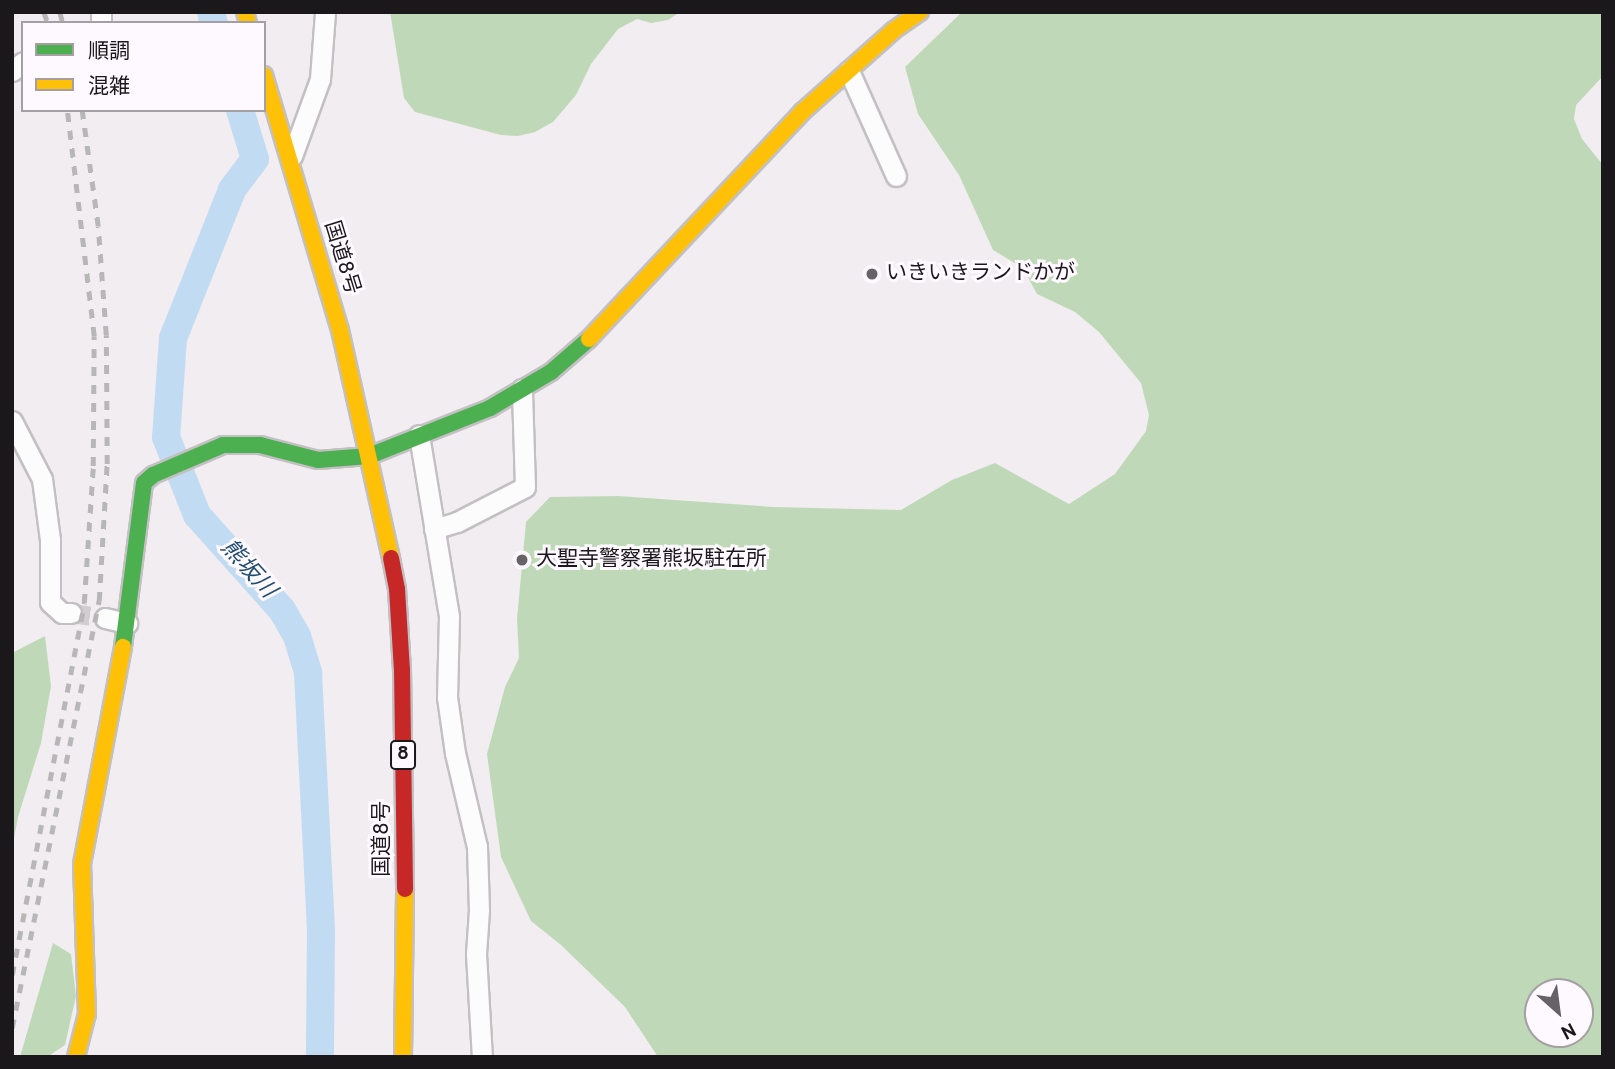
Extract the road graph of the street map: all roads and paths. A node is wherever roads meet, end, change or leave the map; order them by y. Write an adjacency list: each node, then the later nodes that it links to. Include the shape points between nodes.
1 (324, 12): 5 (street, via 320,79)
2 (920, 12): 3 (main road)
3 (849, 71): 6 (street); 7 (main road, via 802,112 590,338 551,372)
4 (266, 82): 5 (main road, 国道8号 / 8)
5 (290, 160): 10 (main road, 国道8号 / 8, via 340,330)
6 (896, 176)
7 (522, 389): 9 (main road, via 490,408); 11 (street, via 525,487)
8 (12, 421): 14 (street, via 41,479 50,540 50,602 61,613)
9 (419, 435): 10 (main road); 11 (street)
10 (369, 456): 12 (main road, 国道8号 / 8, via 363,489); 16 (main road, via 318,460 242,443 223,445 153,475 141,491); 19 (main road, 国道8号 / 8, via 397,589 402,670)
11 (434, 529): 20 (street, via 449,616 447,697 477,847 476,954)
12 (375, 562)
13 (380, 602): 18 (main road, 国道8号 / 8, via 391,692)
14 (71, 613)
15 (105, 618): 16 (street)
16 (127, 623): 17 (main road, via 82,864 87,1014)
17 (75, 1057)
18 (392, 1057)
19 (403, 1057)
20 (482, 1057)

